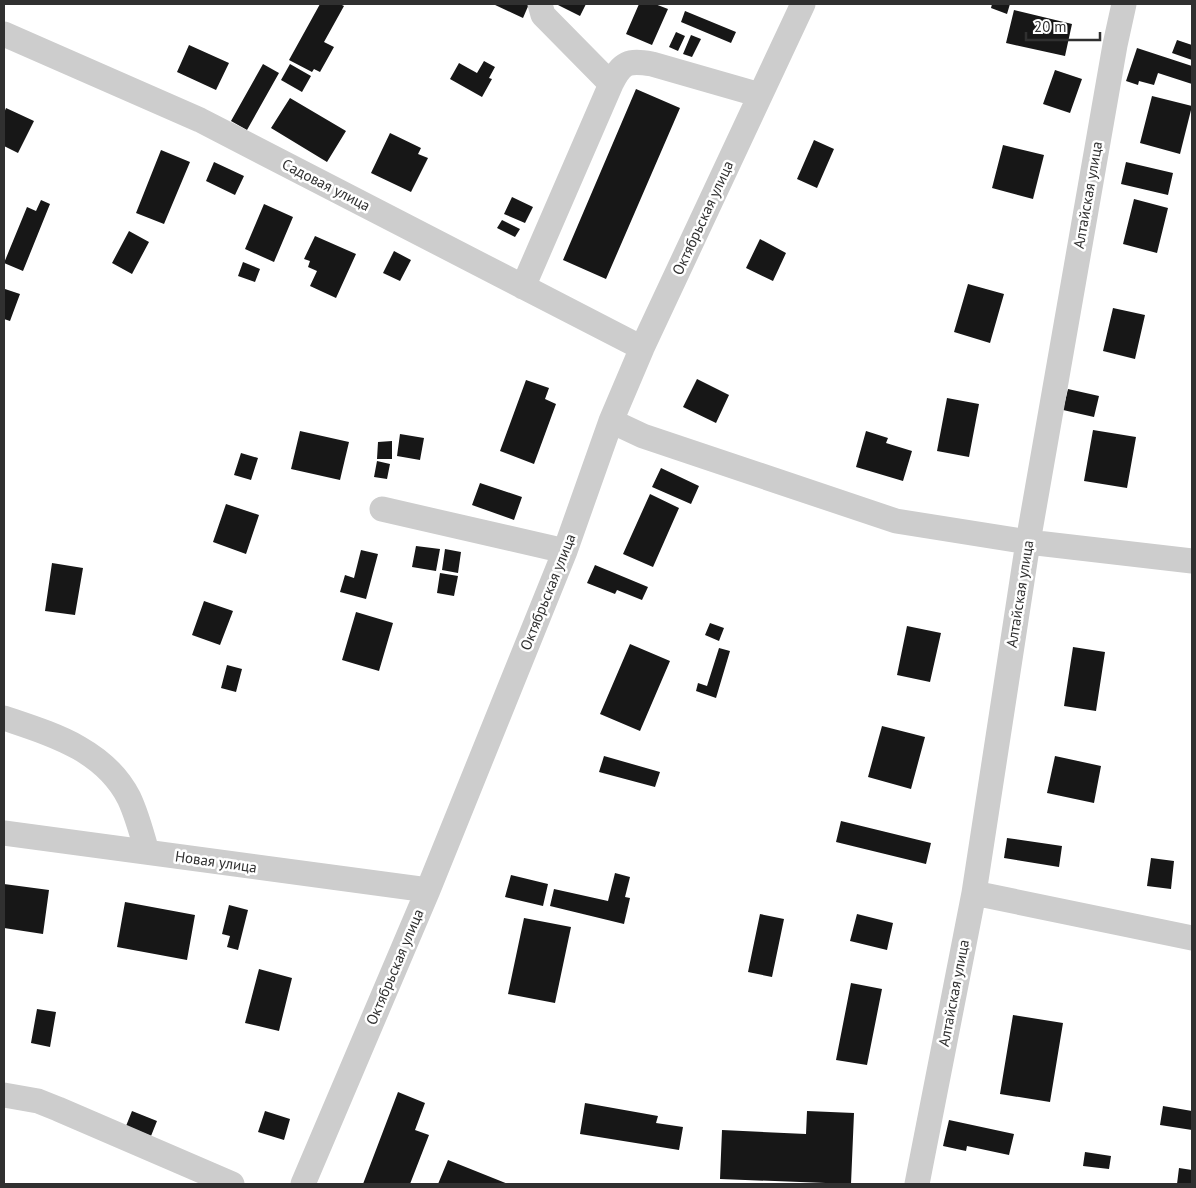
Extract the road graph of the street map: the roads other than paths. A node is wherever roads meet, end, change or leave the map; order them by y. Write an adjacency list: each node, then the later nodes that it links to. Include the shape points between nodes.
1 (540, 4): 5 (street, via 544,15)
2 (803, 4): 6 (street, Октябрьская улица)
3 (1124, 4): 11 (street, Алтайская улица, via 1114,45)
4 (4, 34): 7 (street, Садовая улица, via 200,120)
5 (611, 84): 6 (street, via 622,66 638,62); 7 (street)
6 (760, 95): 8 (street, Октябрьская улица)
7 (523, 287): 8 (street, Садовая улица)
8 (642, 348): 9 (street, Октябрьская улица)
9 (612, 421): 11 (street, via 643,436 896,521); 12 (street, Октябрьская улица)
10 (382, 509): 12 (street)
11 (1028, 542): 13 (street); 18 (street, Алтайская улица)
12 (565, 551): 17 (street, Октябрьская улица)
13 (1192, 561)
14 (4, 718): 16 (street, via 69,742 100,763 117,779 129,798)
15 (4, 834): 16 (street, Новая улица)
16 (147, 852): 17 (street, Новая улица)
17 (428, 890): 22 (street, Октябрьская улица)
18 (974, 894): 19 (street); 23 (street, Алтайская улица)
19 (1192, 938)
20 (4, 1095): 21 (street, via 58,1108)
21 (232, 1184)
22 (303, 1184)
23 (917, 1184)

